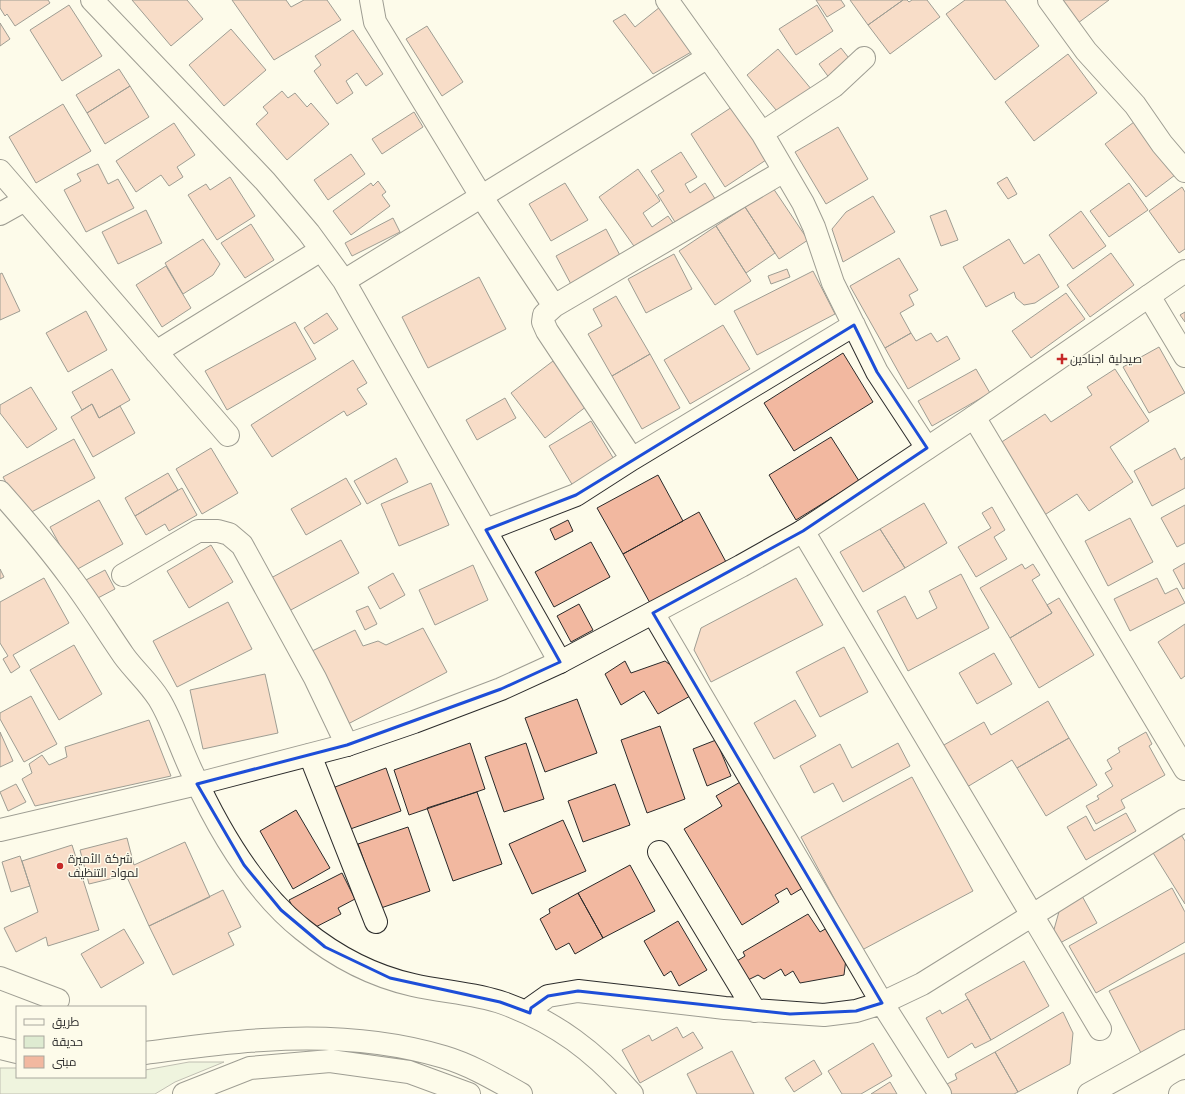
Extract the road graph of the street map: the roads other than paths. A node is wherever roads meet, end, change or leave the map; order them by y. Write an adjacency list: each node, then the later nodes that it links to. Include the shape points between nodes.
1 (92, 0): 14 (main road, via 265,181)
2 (371, 0): 11 (main road, via 375,22)
3 (668, 0): 5 (main road)
4 (1049, 0): 10 (main road, via 1086,51 1135,105 1162,144)
5 (708, 57): 7 (main road); 11 (main road)
6 (864, 58): 7 (main road, via 834,86)
7 (762, 133): 9 (main road)
8 (0, 171): 12 (main road)
9 (784, 171): 18 (main road); 19 (main road, via 806,209 833,283)
10 (1185, 171)
11 (482, 196): 16 (main road); 18 (main road)
12 (25, 200): 13 (main road); 20 (main road)
13 (0, 214)
14 (321, 250): 16 (main road); 20 (main road)
15 (1185, 271): 17 (main road)
16 (344, 281): 27 (main road)
17 (1150, 296): 21 (main road); 22 (main road)
18 (554, 306): 25 (main road, via 544,315 543,322 547,331)
19 (854, 325): 24 (main road, via 877,372); 25 (main road)
20 (156, 352): 23 (main road)
21 (1185, 356)
22 (974, 417): 24 (main road); 34 (main road)
23 (228, 435)
24 (927, 448): 28 (main road)
25 (632, 459): 27 (main road, via 576,495)
26 (0, 492): 35 (main road, via 62,566 126,659 160,700)
27 (486, 530): 31 (main road)
28 (803, 531): 30 (main road); 39 (main road)
29 (123, 575): 32 (main road, via 198,531 229,534 242,545 315,678)
30 (653, 613): 31 (main road); 43 (main road)
31 (560, 662): 32 (main road, via 501,689)
32 (347, 745): 33 (main road)
33 (310, 755): 35 (main road); 40 (main road)
34 (1185, 769)
35 (197, 784): 37 (main road); 45 (main road, via 228,841 261,889 281,910 325,947 362,967 390,978 494,1001)
36 (1185, 820): 39 (main road)
37 (0, 830)
38 (659, 852): 44 (main road)
39 (1032, 916): 43 (main road, via 922,984); 46 (main road)
40 (376, 922)
41 (0, 978): 42 (main road)
42 (58, 1000)
43 (882, 1003): 44 (main road, via 856,1011 824,1015); 56 (main road)
44 (755, 1011): 45 (main road, via 578,991 548,996 531,1008)
45 (530, 1013): 55 (main road, via 578,1042 617,1076)
46 (1100, 1029)
47 (1185, 1041): 57 (main road)
48 (0, 1048): 49 (main road)
49 (16, 1052)
50 (146, 1053): 54 (main road, via 263,1040 346,1040 408,1048 445,1057 486,1074)
51 (1185, 1091): 58 (main road)
52 (184, 1094): 53 (main road, via 250,1068 330,1061 409,1072)
53 (469, 1094)
54 (521, 1094)
55 (632, 1094)
56 (940, 1094)
57 (1089, 1094)
58 (1180, 1094)

